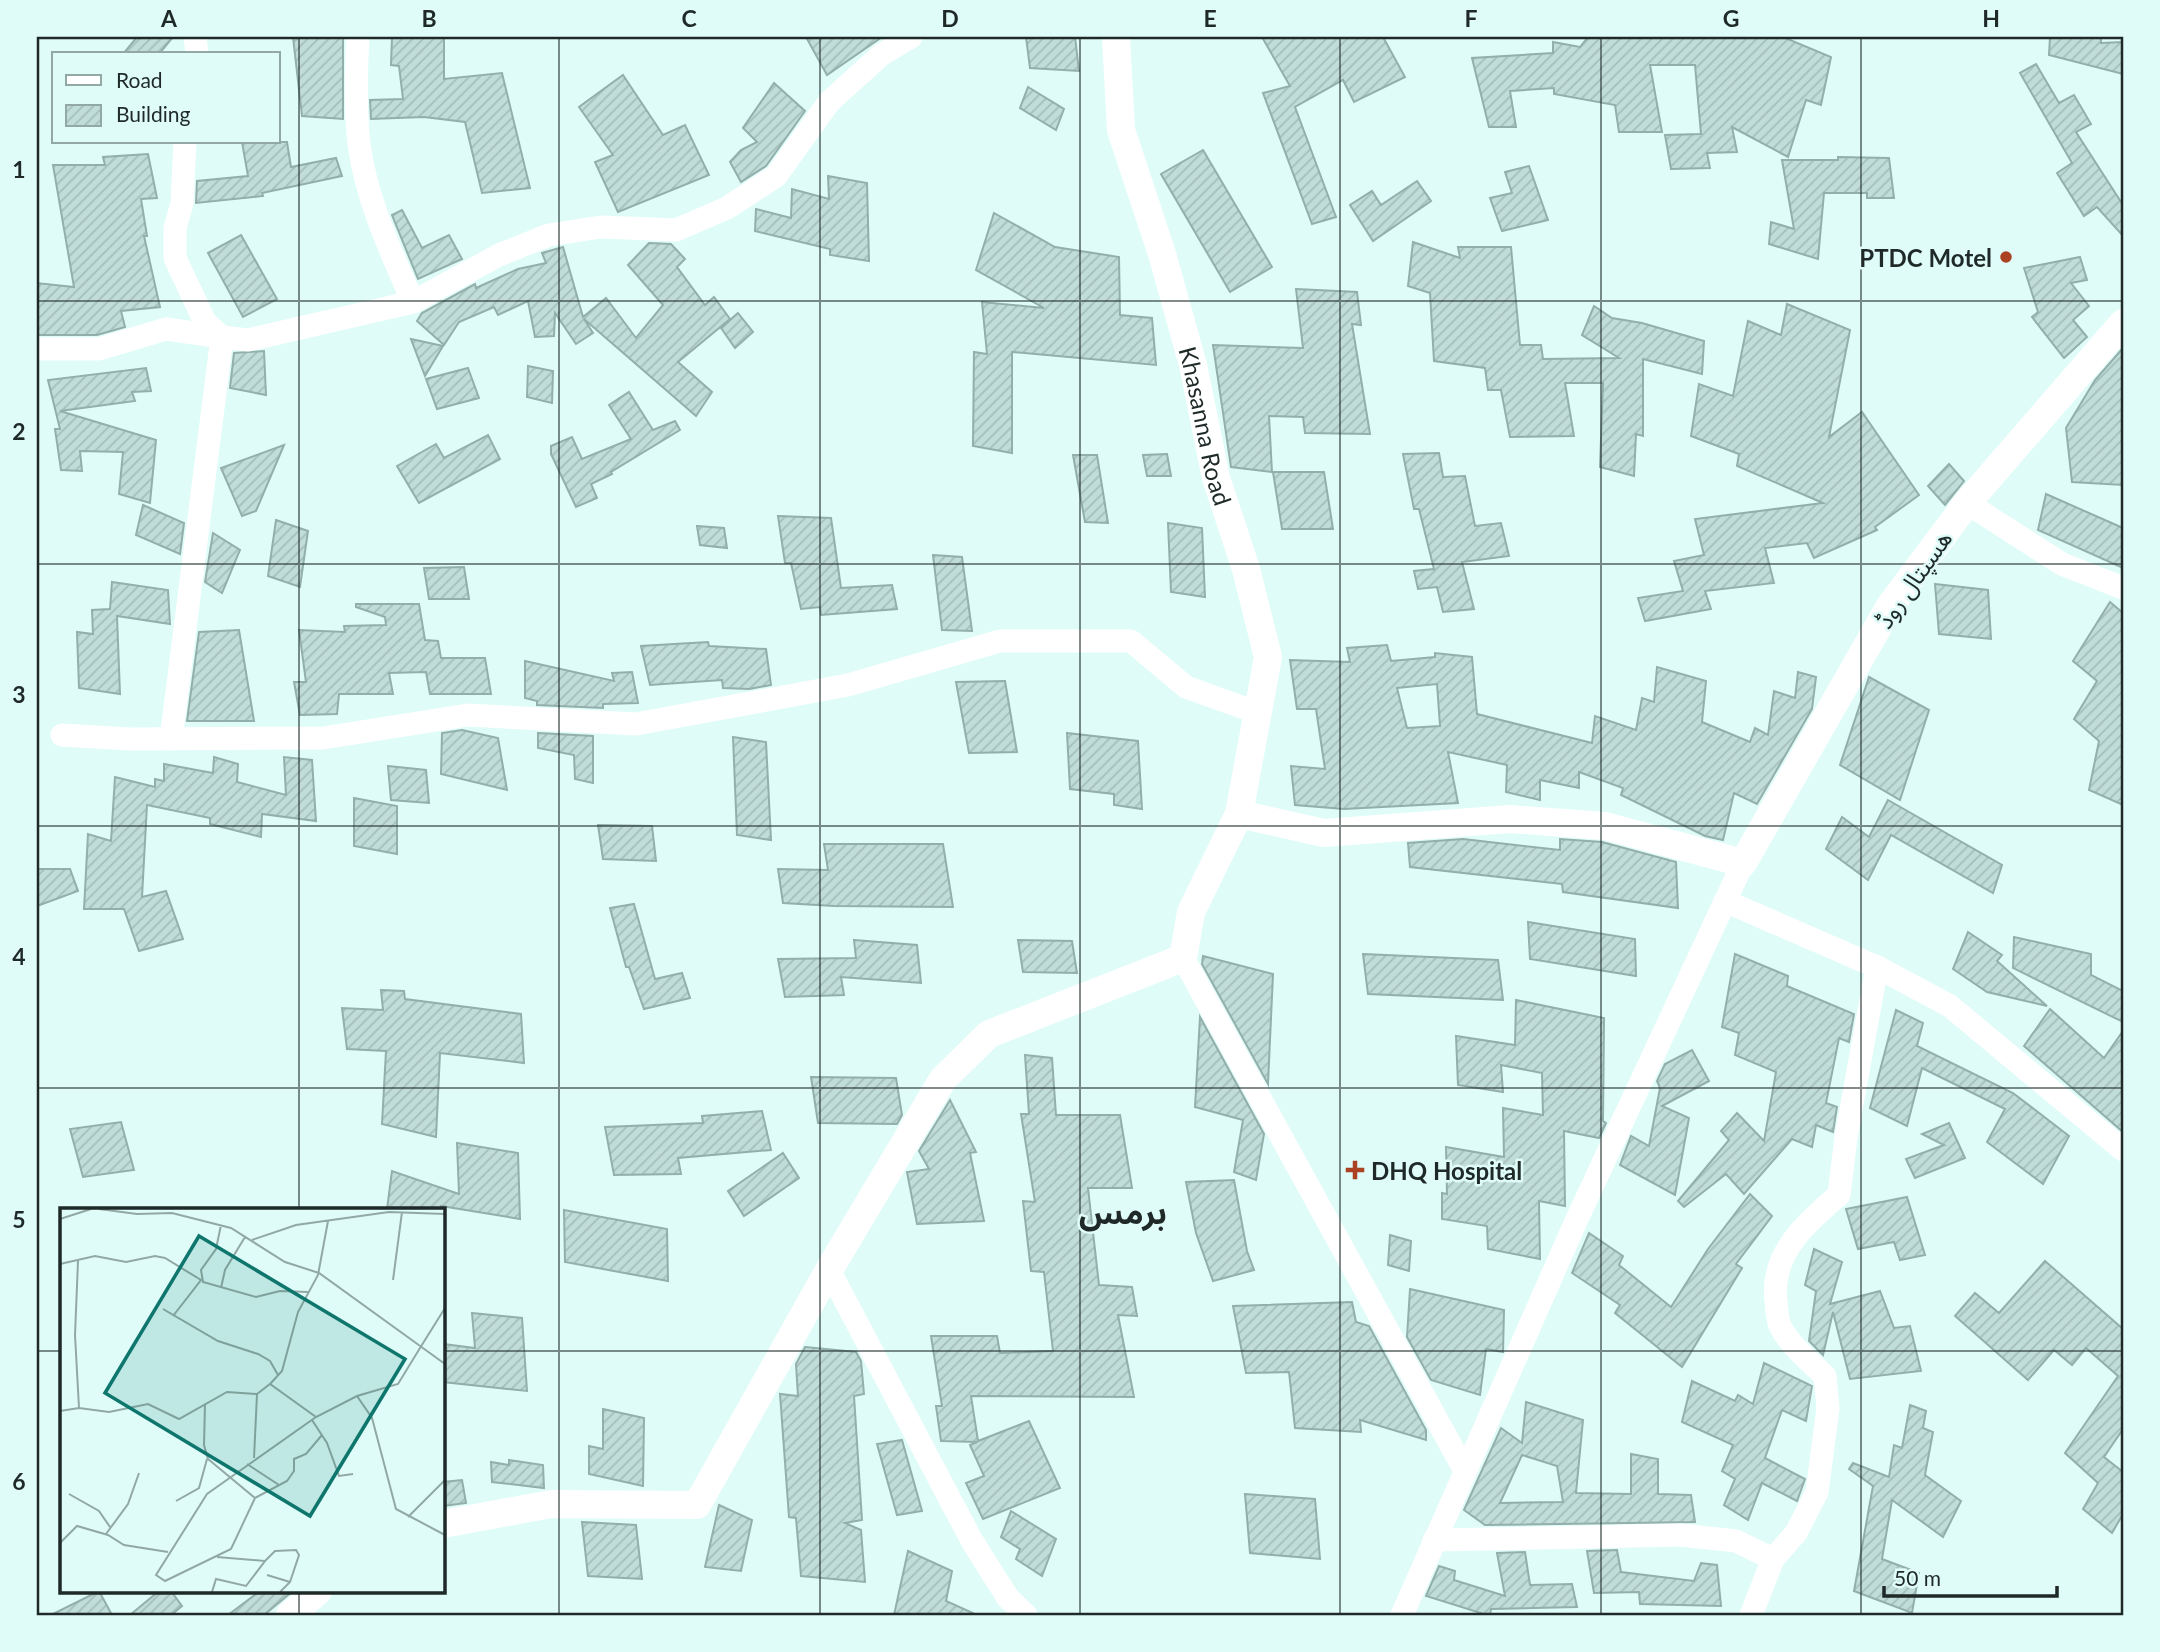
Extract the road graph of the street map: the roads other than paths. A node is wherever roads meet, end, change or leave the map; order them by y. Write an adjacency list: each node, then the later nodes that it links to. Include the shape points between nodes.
1 (358, 37): 5 (street, via 359,145 386,241)
2 (911, 37): 5 (street, via 881,55 829,102 776,176 727,208 676,230 601,227 549,235 499,255)
3 (1116, 37): 11 (street, Khasanna Road, via 1121,130 1193,365 1216,478 1268,657)
4 (185, 144): 7 (street, via 175,258 205,322)
5 (413, 302): 7 (street, via 248,340)
6 (2123, 323): 9 (street, ھسپتال روڈ)
7 (222, 337): 8 (street, via 166,329 99,349); 13 (street)
8 (37, 349)
9 (1967, 503): 10 (street, via 2062,564); 15 (street, ھسپتال روڈ, via 1890,606)
10 (2123, 588)
11 (1258, 713): 13 (street, via 1186,687 1131,641 1000,641 849,685 636,724 468,715 324,738); 14 (street, Khasanna Road)
12 (62, 735): 13 (street)
13 (171, 739)
14 (1239, 814): 15 (street, via 1324,833 1510,819 1605,826); 17 (street, Khasanna Road, via 1191,912)
15 (1743, 863): 16 (street)
16 (1726, 901): 18 (street); 21 (street)
17 (1183, 958): 20 (street, via 989,1034 943,1079); 21 (street)
18 (1877, 967): 19 (street, via 1950,1006); 24 (street, via 1839,1195 1808,1221 1787,1247 1774,1285 1779,1326 1825,1376 1828,1408 1816,1492 1796,1533)
19 (2123, 1150)
20 (829, 1270): 22 (street, via 697,1505 551,1504); 27 (street, via 972,1541 1008,1598)
21 (1465, 1471): 23 (street)
22 (444, 1524)
23 (1434, 1540): 24 (street, via 1681,1535 1736,1541); 28 (street)
24 (1773, 1559): 29 (street)
25 (317, 1592): 26 (street)
26 (290, 1615)
27 (1026, 1615)
28 (1402, 1615)
29 (1751, 1615)

